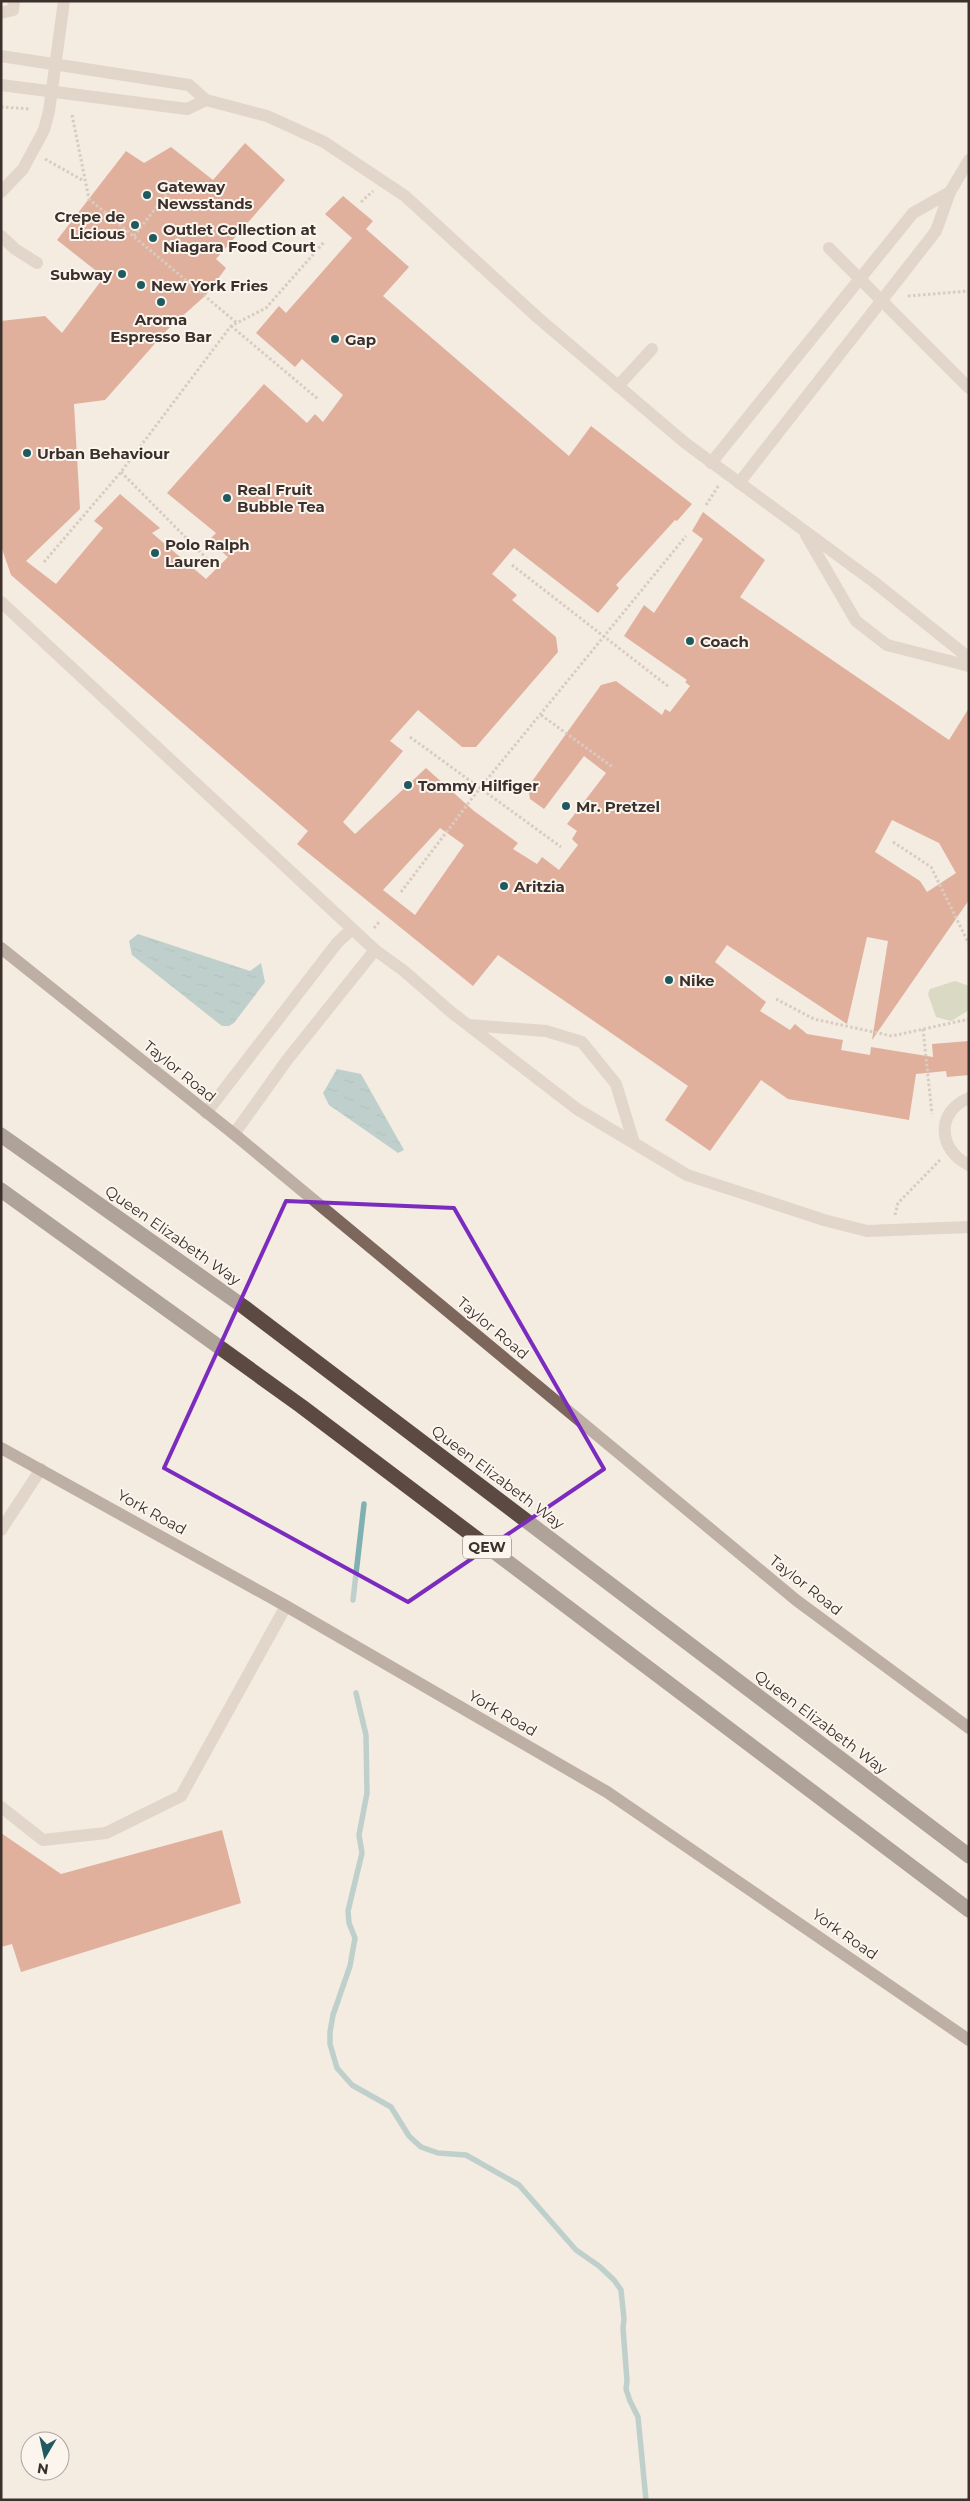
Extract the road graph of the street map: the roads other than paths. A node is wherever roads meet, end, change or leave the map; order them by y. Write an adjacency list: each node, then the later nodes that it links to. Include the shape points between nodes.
1 (64, 1): 3 (street)
2 (1, 56): 3 (street)
3 (55, 64): 5 (street); 6 (street, via 189,85)
4 (1, 85): 5 (street)
5 (52, 92): 6 (street, via 187,109); 8 (street, via 44,130 34,152)
6 (206, 100): 16 (street, via 283,122 324,142 405,196)
7 (969, 160): 9 (street)
8 (1, 192)
9 (950, 192): 13 (street, via 913,213); 14 (street, via 936,231)
10 (1, 236): 12 (street, via 14,249)
11 (828, 248): 13 (street)
12 (37, 263)
13 (860, 279): 14 (street); 18 (street)
14 (882, 300): 17 (street); 19 (street)
15 (652, 349): 16 (street)
16 (618, 386): 18 (street)
17 (969, 388)
18 (712, 463): 19 (street)
19 (739, 483): 20 (street)
20 (803, 531): 22 (street); 23 (street, via 856,621 887,645)
21 (1, 602): 24 (street)
22 (969, 658)
23 (969, 666)
24 (352, 929): 26 (street); 29 (street)
25 (1, 948): 29 (main road, Taylor Road)
26 (375, 950): 27 (street); 31 (street, via 287,1060)
27 (468, 1025): 32 (street, via 577,1109); 32 (street, via 546,1031 582,1042 616,1084)
28 (969, 1098): 33 (street, via 950,1111 944,1132 951,1152)
29 (206, 1113): 31 (main road, Taylor Road)
30 (1, 1134): 42 (highway, Queen Elizabeth Way / QEW, via 244,1307)
31 (234, 1134): 40 (main road, Taylor Road, via 796,1600)
32 (634, 1143): 35 (street, via 695,1177 867,1231)
33 (969, 1165)
34 (1, 1190): 43 (highway, QEW, via 301,1406)
35 (969, 1227)
36 (1, 1448): 37 (main road, York Road)
37 (41, 1469): 38 (street); 39 (main road, York Road)
38 (1, 1530)
39 (286, 1606): 41 (street, via 181,1796 106,1833 44,1840); 44 (main road, York Road, via 607,1792)
40 (969, 1728)
41 (1, 1807)
42 (969, 1856)
43 (969, 1910)
44 (969, 2040)

